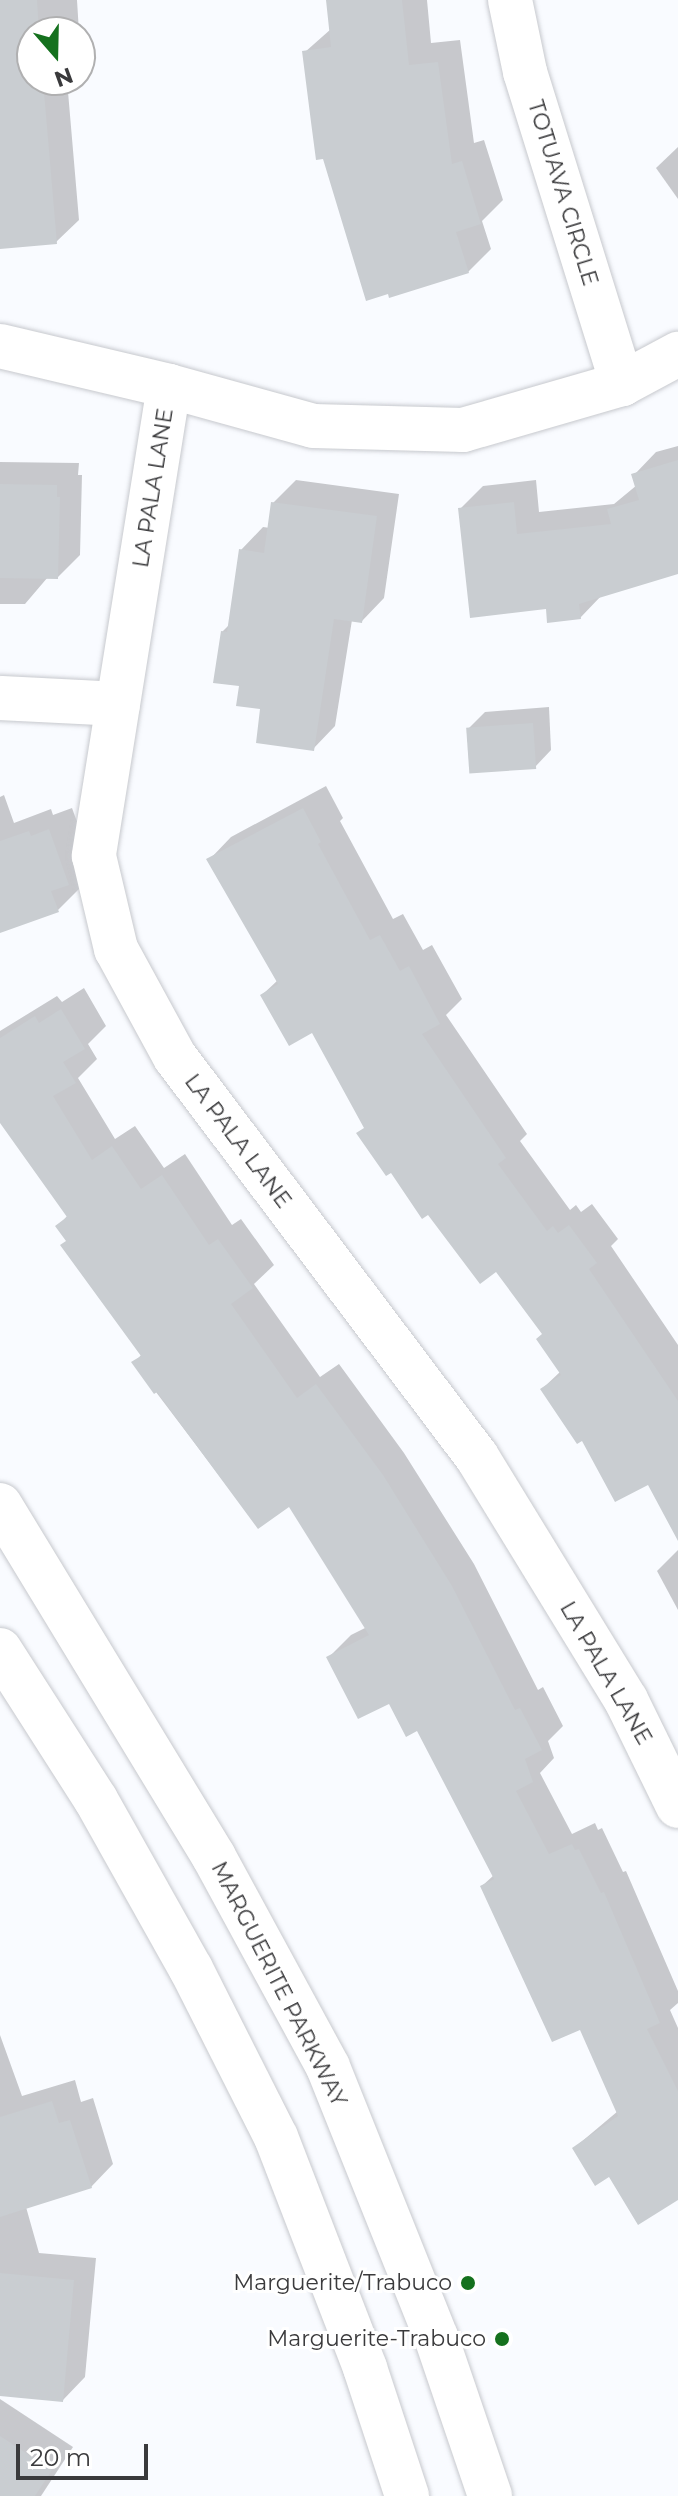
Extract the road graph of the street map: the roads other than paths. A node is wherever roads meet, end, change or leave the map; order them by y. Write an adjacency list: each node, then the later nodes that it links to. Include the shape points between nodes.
1 (510, 0): 4 (street, TOTUAVA CIRCLE, via 525,72)
2 (0, 346): 5 (street)
3 (678, 354): 4 (street)
4 (622, 384): 5 (street, via 463,430 313,426)
5 (169, 386): 7 (street, LA PALA LANE)
6 (0, 698): 7 (street)
7 (118, 704): 10 (street, LA PALA LANE, via 94,856 116,949 175,1057 477,1457 626,1700)
8 (0, 1505): 12 (street, MARGUERITE PARKWAY, via 214,1857 328,2067 436,2337)
9 (0, 1650): 11 (street, via 103,1813 191,1969 276,2137 365,2368)
10 (678, 1806)
11 (407, 2496)
12 (490, 2496)

